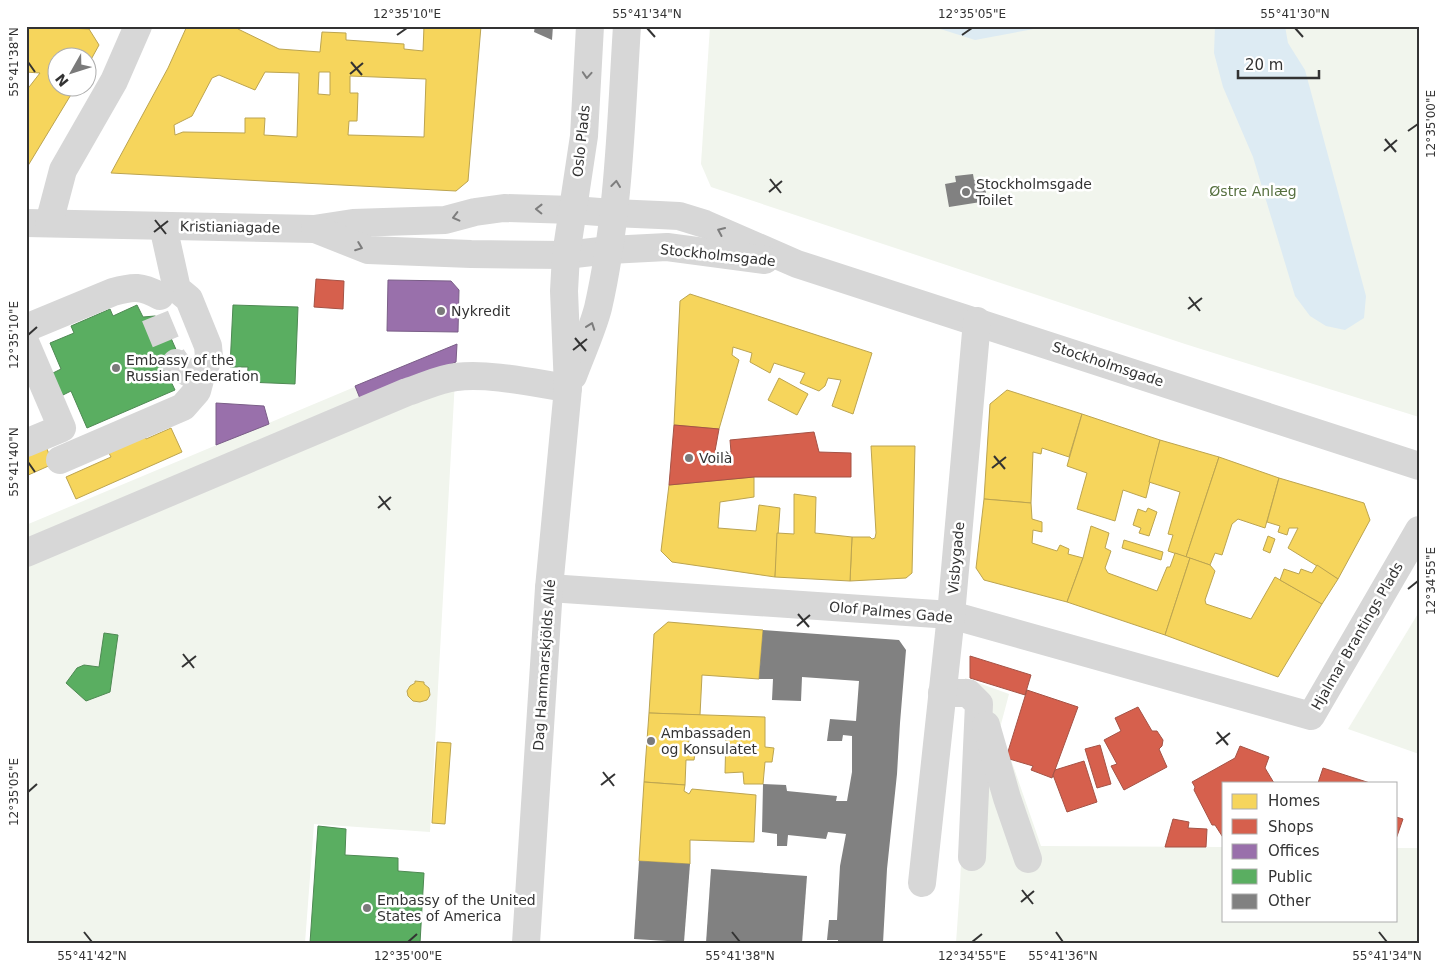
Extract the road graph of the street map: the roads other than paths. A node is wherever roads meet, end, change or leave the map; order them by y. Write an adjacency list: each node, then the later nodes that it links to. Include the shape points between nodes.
1 (138, 26): 6 (street, via 114,81 63,170)
2 (590, 26): 4 (street, Oslo Plads, one-way to 4, via 584,136)
3 (627, 26): 5 (street, one-way to 3)
4 (573, 210): 5 (street, Stockholmsgade); 8 (street, Kristianiagade, one-way to 8, via 504,208 446,220 353,223); 10 (street, Oslo Plads)
5 (613, 213): 9 (street); 11 (street, Stockholmsgade, one-way to 5, via 679,216)
6 (38, 223): 7 (street, Kristianiagade)
7 (163, 226): 8 (street, Kristianiagade); 12 (street)
8 (314, 229): 10 (street, Kristianiagade, one-way to 10, via 368,250)
9 (609, 250): 10 (street, Stockholmsgade); 11 (street, Stockholmsgade, via 668,247); 18 (street, Dag Hammarskjölds Allé, one-way to 9, via 597,310)
10 (566, 255): 18 (street, Dag Hammarskjölds Allé, via 564,291)
11 (797, 264): 13 (street, Stockholmsgade)
12 (164, 300): 14 (street, via 146,288 128,288); 17 (street, via 189,299 208,346 209,357)
13 (976, 322): 21 (street, Stockholmsgade); 25 (street, Visbygade)
14 (26, 328)
15 (26, 344): 19 (street, via 62,428)
16 (176, 362): 17 (street, via 181,369)
17 (201, 376): 20 (street, via 197,391 183,407)
18 (568, 388): 23 (street, via 493,378 456,377 436,382); 24 (street, Dag Hammarskjölds Allé)
19 (26, 443)
20 (60, 460)
21 (1419, 466)
22 (1419, 530): 28 (street, Hjalmar Brantings Plads)
23 (26, 553)
24 (549, 588): 25 (street, Olof Palmes Gade); 32 (street, Dag Hammarskjölds Allé)
25 (951, 615): 26 (street, Visbygade); 28 (street, Olof Palmes Gade)
26 (942, 693): 27 (street, via 968,693); 31 (street, Visbygade)
27 (979, 704): 29 (street); 30 (street)
28 (1311, 716)
29 (972, 857)
30 (1028, 859)
31 (922, 883)
32 (526, 943)

